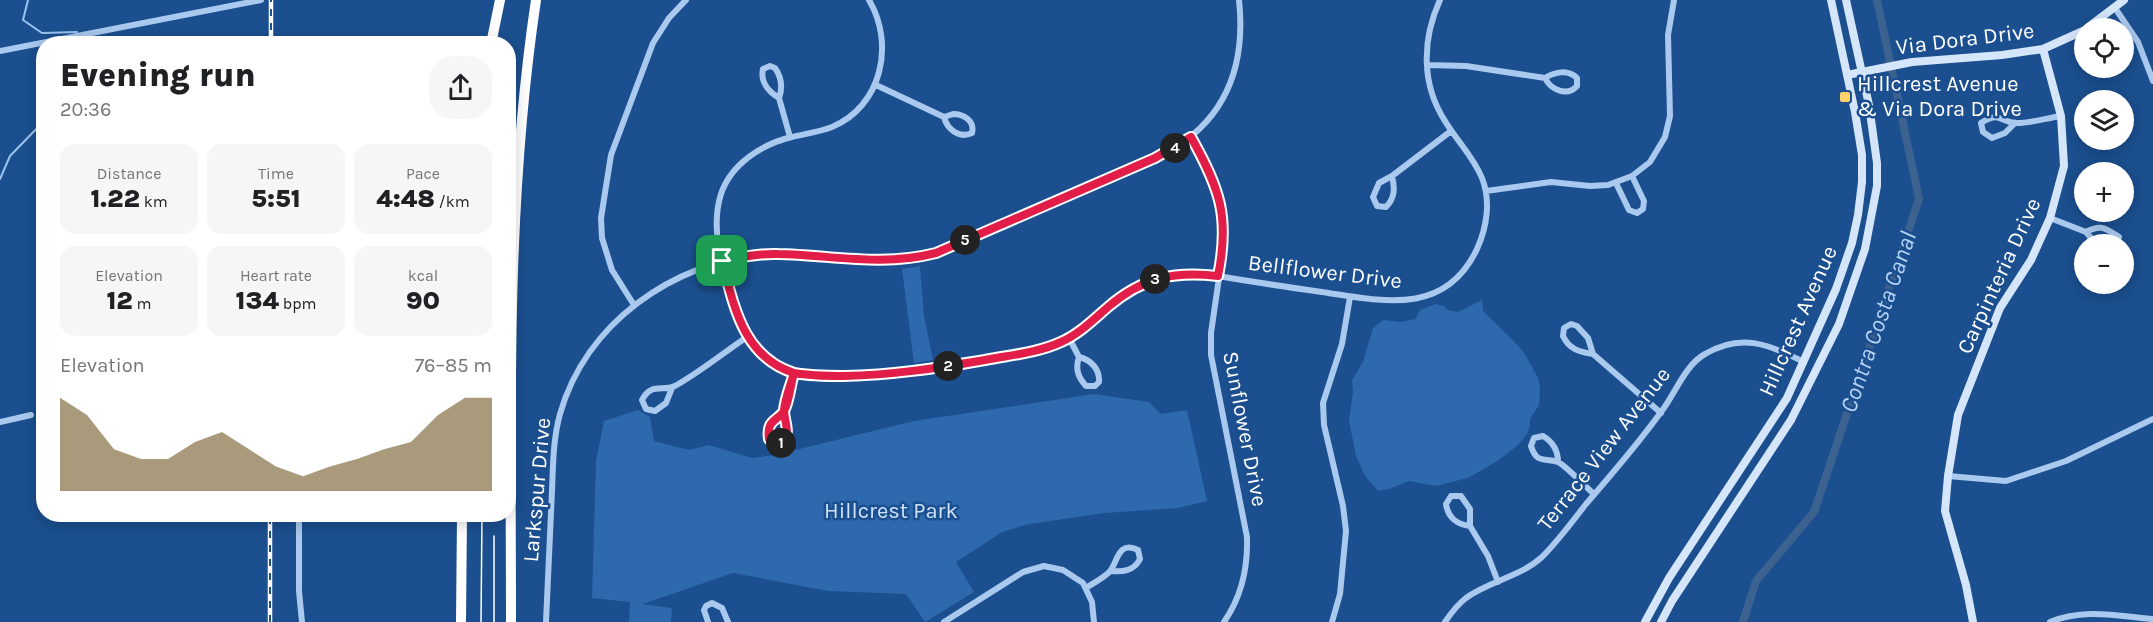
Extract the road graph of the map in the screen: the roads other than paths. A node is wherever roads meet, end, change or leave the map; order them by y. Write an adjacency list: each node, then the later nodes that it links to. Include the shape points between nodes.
1 (261, 0): 15 (street)
2 (500, 0): 16 (highway)
3 (536, 0): 37 (highway)
4 (686, 0): 44 (street, via 653,43 611,155 601,218 602,238 612,270)
5 (869, 0): 25 (street, via 883,42)
6 (1239, 0): 32 (street, Larkspur Drive, via 1240,46 1232,79 1207,122)
7 (1440, 0): 20 (street, Bellflower Drive, via 1429,30)
8 (1674, 0): 33 (street, via 1668,36 1669,124 1656,155)
9 (1831, 0): 22 (main road, Hillcrest Avenue)
10 (1846, 0): 21 (main road, Hillcrest Avenue)
11 (2124, 0): 12 (main road, Via Dora Drive)
12 (2115, 8): 13 (main road, Via Dora Drive); 24 (street, via 2138,42)
13 (2101, 18)
14 (2074, 35): 18 (main road, Via Dora Drive)
15 (77, 36)
16 (493, 36)
17 (36, 44): 19 (street)
18 (2043, 49): 21 (main road, Via Dora Drive); 27 (main road, Carpinteria Drive)
19 (0, 51)
20 (1427, 65): 23 (street, via 1466,66); 30 (street, Bellflower Drive, via 1432,96)
21 (1862, 72): 22 (main road, Via Dora Drive); 80 (main road, Hillcrest Avenue, via 1874,135 1876,186 1865,249 1839,324 1791,420)
22 (1847, 75): 49 (main road, Hillcrest Avenue, via 1862,155 1858,215 1836,289)
23 (1545, 78): 23 (street, via 1551,87 1565,92 1574,90 1578,83 1570,73)
24 (2153, 81)
25 (876, 85): 28 (street); 31 (street, Bellflower Drive, via 857,110 839,123)
26 (779, 98): 26 (street, via 782,85 777,71 774,67 765,68 765,85); 31 (street)
27 (2061, 116): 29 (street); 38 (main road, Carpinteria Drive, via 2064,166)
28 (944, 117): 28 (street, via 960,115 972,124 972,133 962,135 951,129)
29 (2015, 123): 29 (street, via 2002,117 1989,117 1981,123 1983,132 1992,138)
30 (1451, 131): 34 (street); 36 (street, Bellflower Drive, via 1470,153)
31 (790, 137): 41 (street, Bellflower Drive, via 753,153 725,184 716,217)
32 (1191, 137): 41 (street, Larkspur Drive, via 1155,158 936,253 884,260 777,254); 42 (street, Sunflower Drive, via 1213,179 1222,209 1224,237)
33 (1632, 176): 35 (street); 35 (street, via 1645,204 1637,213 1629,210)
34 (1392, 177): 34 (street, via 1375,189 1373,200 1377,206 1386,207 1392,201)
35 (1616, 183): 36 (street, via 1590,186 1551,182)
36 (1486, 191): 43 (street, Bellflower Drive, via 1486,218 1479,243 1471,260 1451,282 1414,300 1391,302)
37 (516, 193)
38 (2050, 218): 39 (street); 58 (main road, Carpinteria Drive, via 2031,260 2000,308 1962,404)
39 (2086, 232): 40 (street, via 2096,227)
40 (2115, 234)
41 (722, 261): 44 (street, Larkspur Drive, via 686,274); 45 (street, Bellflower Drive)
42 (1218, 276): 43 (street, Bellflower Drive); 46 (street, Bellflower Drive, via 1172,275 1148,282 1121,296); 76 (street, Sunflower Drive, via 1211,355 1248,548 1241,591)
43 (1350, 297): 77 (street, via 1344,335 1323,403 1346,531 1340,594)
44 (634, 305): 72 (street, Larkspur Drive, via 615,321 586,358 559,416)
45 (747, 337): 50 (street, Bellflower Drive, via 770,360); 51 (street)
46 (1069, 338): 48 (street); 50 (street, Bellflower Drive, via 1032,351 910,372 832,376)
47 (1593, 354): 47 (street, via 1582,330 1571,324 1564,328 1568,344 1579,352); 53 (street)
48 (1079, 357): 48 (street, via 1079,376 1086,386 1095,386 1100,382 1099,374 1090,361)
49 (1804, 362): 53 (street, Terrace View Avenue, via 1753,342 1721,347 1704,354 1691,366); 79 (main road, Hillcrest Avenue, via 1775,417 1669,578)
50 (794, 373): 52 (street)
51 (672, 388): 51 (street, via 649,392 642,400 646,410 655,411 666,403)
52 (784, 412): 52 (street, via 769,429 773,444 781,444 786,437)
53 (1661, 413): 59 (street, Terrace View Avenue)
54 (31, 415): 56 (street)
55 (2153, 419): 58 (street, via 2066,461 2006,481)
56 (0, 422)
57 (1558, 462): 57 (street, via 1552,443 1543,436 1534,438 1533,452 1543,460); 59 (street)
58 (1948, 476): 81 (main road, Carpinteria Drive, via 1945,512)
59 (1594, 494): 65 (street, Terrace View Avenue, via 1544,555 1525,570)
60 (299, 522): 69 (street)
61 (462, 522): 70 (highway)
62 (512, 522): 71 (highway)
63 (1470, 526): 63 (street, via 1471,514 1465,501 1461,496 1451,496 1446,504 1448,513 1456,522); 65 (street)
64 (1111, 571): 64 (street, via 1134,567 1140,559 1138,550 1123,550); 66 (street)
65 (1498, 582): 78 (street, Terrace View Avenue, via 1468,596)
66 (1086, 588): 68 (street, via 1064,570 1033,568); 75 (street)
67 (2153, 619): 82 (street, via 2094,612)
68 (948, 621)
69 (302, 622)
70 (461, 622)
71 (511, 622)
72 (546, 622)
73 (708, 622): 74 (street, via 704,610 712,603 722,608)
74 (728, 622)
75 (1094, 622)
76 (1224, 622)
77 (1332, 622)
78 (1445, 622)
79 (1645, 622)
80 (1661, 622)
81 (1973, 622)
82 (2050, 622)

